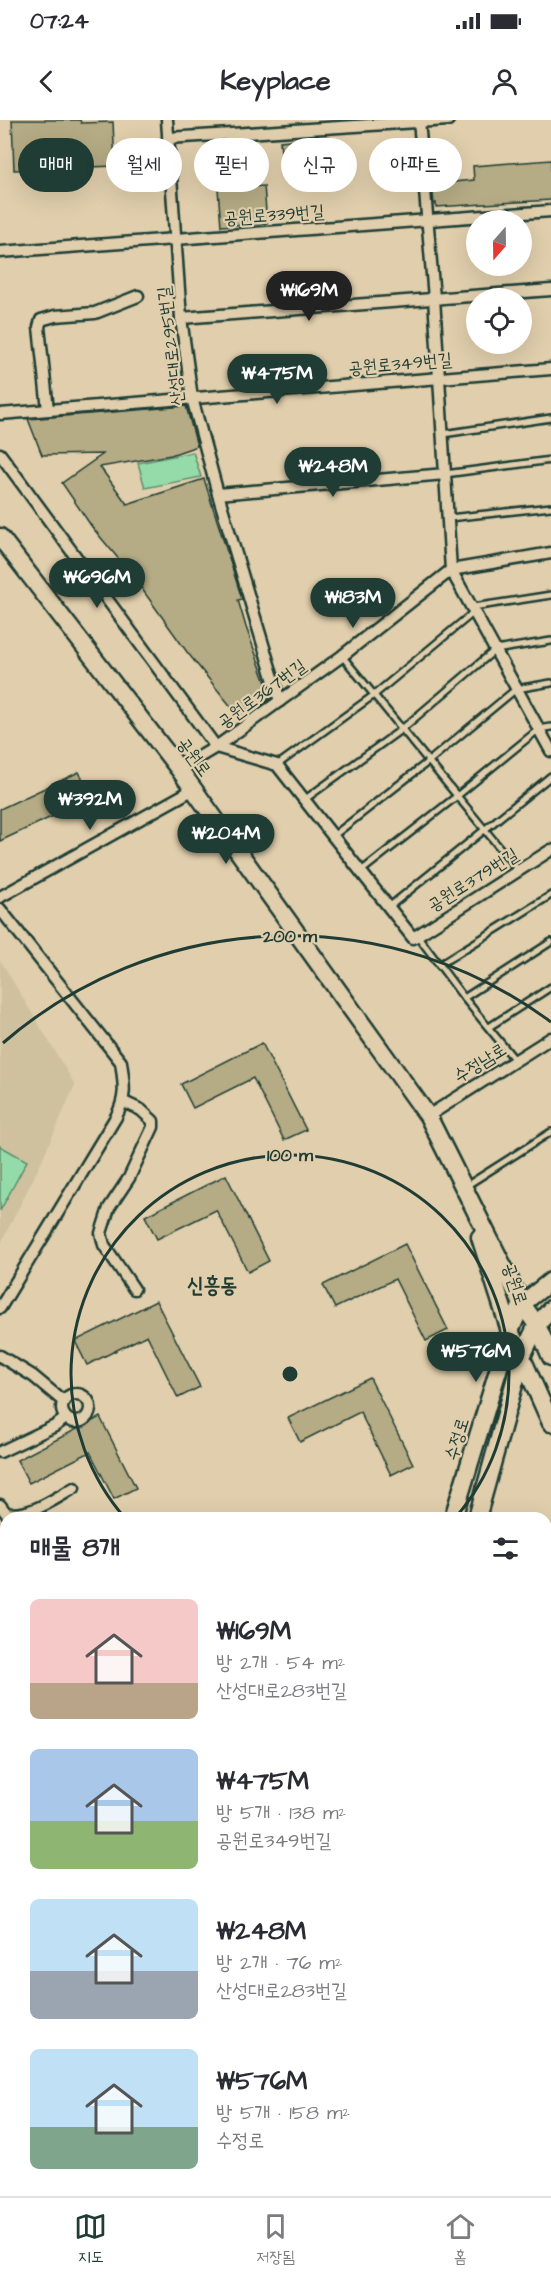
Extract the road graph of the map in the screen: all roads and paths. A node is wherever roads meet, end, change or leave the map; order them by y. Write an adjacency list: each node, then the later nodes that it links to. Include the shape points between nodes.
1 (167, 120): 4 (street, 산성대로295번길)
2 (448, 120): 3 (street)
3 (419, 121): 4 (street); 7 (street)
4 (168, 138)
5 (173, 192): 8 (street, 산성대로295번길)
6 (551, 211): 7 (street, 공원로339번길)
7 (428, 222): 8 (street, 공원로339번길); 12 (street)
8 (177, 237): 9 (street, 공원로339번길); 13 (street, 산성대로295번길)
9 (0, 252)
10 (551, 290): 12 (street)
11 (138, 296): 17 (street, via 95,313 41,320)
12 (434, 298): 13 (street); 15 (street)
13 (181, 318): 16 (street, 산성대로295번길)
14 (551, 369): 15 (street, 공원로349번길)
15 (439, 378): 16 (street, 공원로349번길); 20 (street)
16 (192, 398): 17 (street, 공원로349번길); 24 (street, 산성대로295번길)
17 (48, 410): 18 (street, 공원로349번길)
18 (0, 414)
19 (551, 418): 20 (lane)
20 (443, 434): 23 (street)
21 (0, 454): 42 (street)
22 (551, 460): 23 (lane)
23 (445, 474): 24 (street); 26 (street)
24 (218, 494): 38 (street, 산성대로295번길)
25 (551, 507): 26 (lane)
26 (449, 518): 29 (street)
27 (0, 537): 46 (main road, 공원로)
28 (551, 553): 29 (street, 공원로367번길)
29 (452, 570): 31 (street); 34 (street, 공원로367번길)
30 (551, 595): 31 (lane)
31 (473, 609): 33 (street); 37 (lane)
32 (551, 641): 33 (lane)
33 (495, 650): 36 (street); 40 (lane)
34 (342, 656): 37 (lane); 38 (street, 공원로367번길)
35 (551, 683): 36 (lane)
36 (516, 688): 41 (street); 44 (lane)
37 (374, 695): 40 (lane); 45 (lane)
38 (280, 702): 42 (street, 공원로367번길)
39 (551, 727): 41 (lane)
40 (402, 729): 44 (lane); 50 (lane)
41 (539, 729): 43 (street); 49 (lane)
42 (216, 747): 45 (street); 46 (street, 공원로367번길)
43 (551, 751)
44 (429, 761): 49 (lane); 52 (lane)
45 (277, 765): 50 (street)
46 (179, 769): 48 (main road, 공원로)
47 (551, 776): 51 (lane)
48 (194, 789): 57 (street); 69 (main road, 공원로)
49 (458, 796): 51 (lane); 55 (lane)
50 (304, 800): 52 (street)
51 (485, 830): 54 (lane); 58 (lane)
52 (333, 836): 55 (street)
53 (551, 850): 54 (street, 공원로379번길)
54 (519, 871): 60 (street, 공원로379번길)
55 (360, 872): 58 (street)
56 (551, 895): 62 (lane)
57 (0, 897)
58 (389, 907): 60 (street)
59 (0, 909): 68 (street, via 121,1062)
60 (415, 936): 62 (lane)
61 (551, 942): 64 (lane)
62 (439, 965): 64 (lane)
63 (551, 987): 65 (lane)
64 (464, 998): 65 (lane)
65 (489, 1027): 67 (lane)
66 (551, 1038): 67 (street, 수정남로)
67 (515, 1060): 69 (street, 수정남로)
68 (124, 1102): 73 (street, via 141,1110 153,1121 153,1127 129,1178 109,1208 101,1233 104,1245); 75 (street)
69 (428, 1116): 71 (main road, 공원로)
70 (551, 1132): 71 (lane)
71 (464, 1187): 74 (main road, 공원로); 78 (main road, 공원로)
72 (551, 1281): 74 (main road, 수정로)
73 (134, 1289)
74 (522, 1305): 77 (main road, 공원로); 78 (main road, 수정로)
75 (0, 1308)
76 (551, 1309): 77 (main road)
77 (537, 1325): 80 (main road); 81 (main road, 공원로)
78 (510, 1331): 80 (main road, 공원로); 88 (main road, 수정로)
79 (0, 1356): 82 (street)
80 (522, 1356): 84 (main road, 공원로); 89 (main road)
81 (551, 1357)
82 (63, 1401): 83 (street); 83 (street, via 75,1394 84,1396 90,1404 83,1421)
83 (66, 1418): 85 (street)
84 (551, 1423)
85 (0, 1452)
86 (74, 1488): 87 (street)
87 (28, 1512)
88 (455, 1512)
89 (479, 1512)

